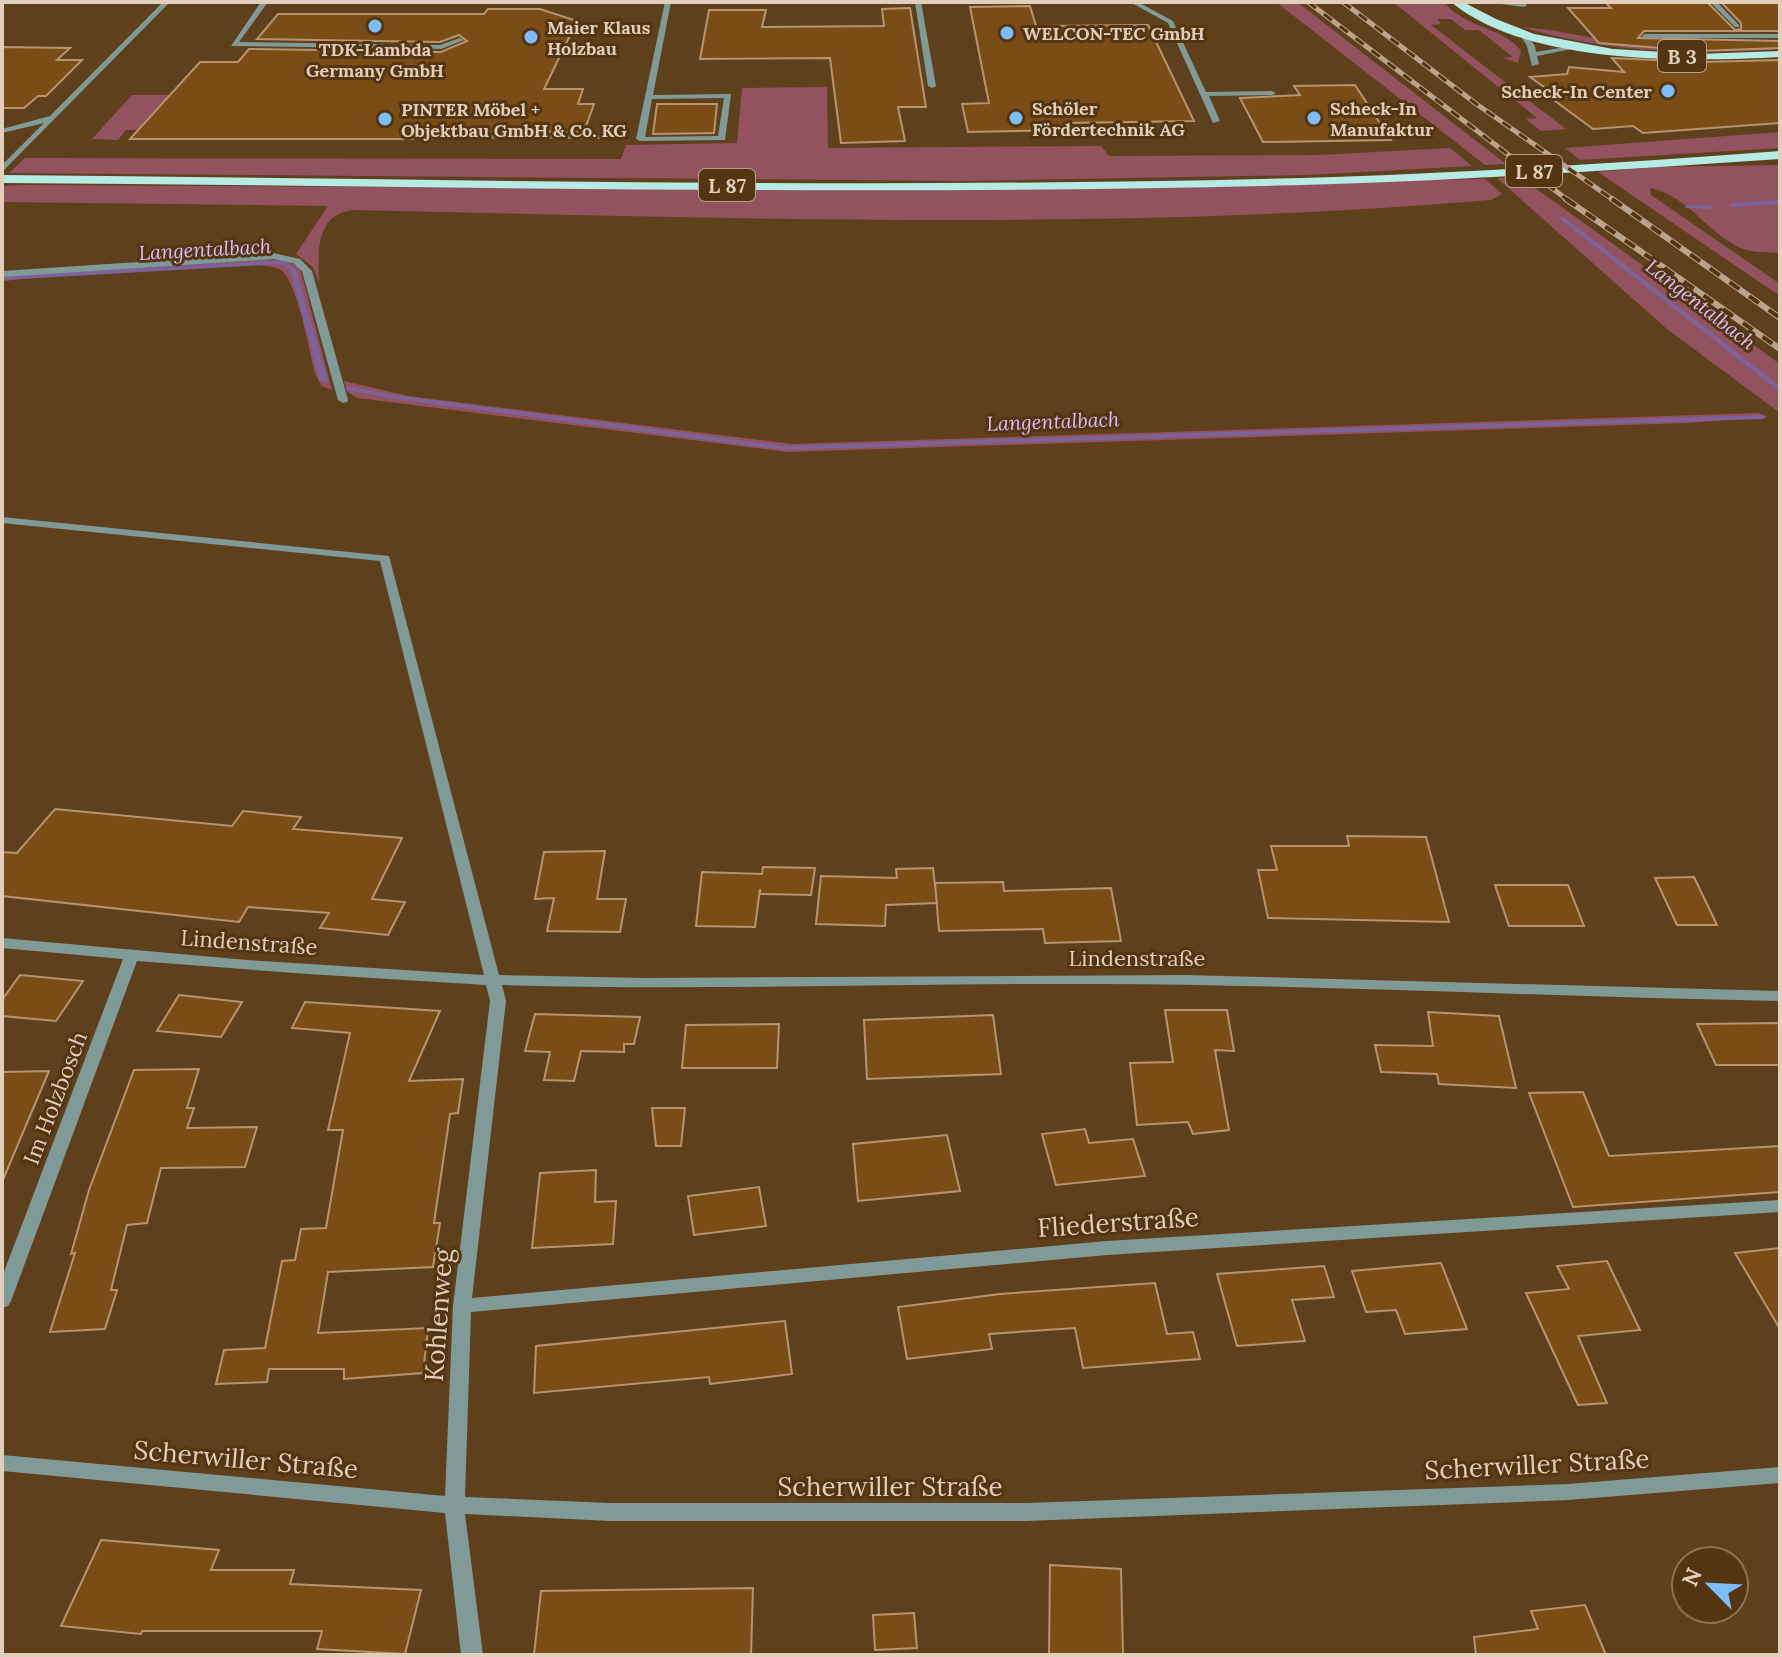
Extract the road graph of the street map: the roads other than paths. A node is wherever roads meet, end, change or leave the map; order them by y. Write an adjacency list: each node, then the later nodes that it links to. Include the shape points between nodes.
1 (167, 2): 23 (street)
2 (265, 2): 14 (street, via 234,44 441,47)
3 (668, 2): 22 (street)
4 (918, 2): 19 (street)
5 (1133, 2): 21 (street, via 1171,22)
6 (1456, 2): 11 (main road, B 3)
7 (1489, 2): 8 (street, via 1524,5)
8 (1521, 2)
9 (1713, 2): 10 (street)
10 (1737, 26)
11 (1520, 32): 15 (main road, B 3); 16 (street)
12 (1644, 36): 13 (street)
13 (1780, 36)
14 (460, 40)
15 (1584, 47): 16 (street); 17 (main road, B 3, via 1669,56)
16 (1534, 54): 18 (street)
17 (1780, 54)
18 (1535, 64)
19 (932, 86)
20 (1272, 93): 21 (street)
21 (1204, 94): 24 (street)
22 (649, 97): 22 (street, via 728,96 722,138 640,139)
23 (54, 118): 25 (street); 29 (street)
24 (1216, 121)
25 (2, 131)
26 (438, 136): 27 (street)
27 (608, 137)
28 (2, 150): 29 (street)
29 (21, 150): 31 (street)
30 (1780, 155): 32 (main road, L 87, via 1424,176 945,186)
31 (2, 170)
32 (2, 179)
33 (2, 274): 34 (street, via 291,258 307,271)
34 (343, 400)
35 (2, 520): 38 (street, via 385,558)
36 (2, 943): 37 (street, Lindenstraße)
37 (132, 955): 38 (street, Lindenstraße); 41 (street, Im Holzbosch)
38 (494, 980): 39 (street, Lindenstraße, via 1097,979); 42 (street, Kohlenweg, via 498,1001)
39 (1780, 996)
40 (1780, 1206): 42 (street, Fliederstraße, via 1107,1248)
41 (2, 1301)
42 (462, 1306): 45 (street, Kohlenweg)
43 (2, 1463): 45 (street, Scherwiller Straße)
44 (1780, 1475): 45 (street, Scherwiller Straße, via 1568,1492 1026,1512 610,1512)
45 (454, 1505): 46 (street, Kohlenweg)
46 (472, 1655)

